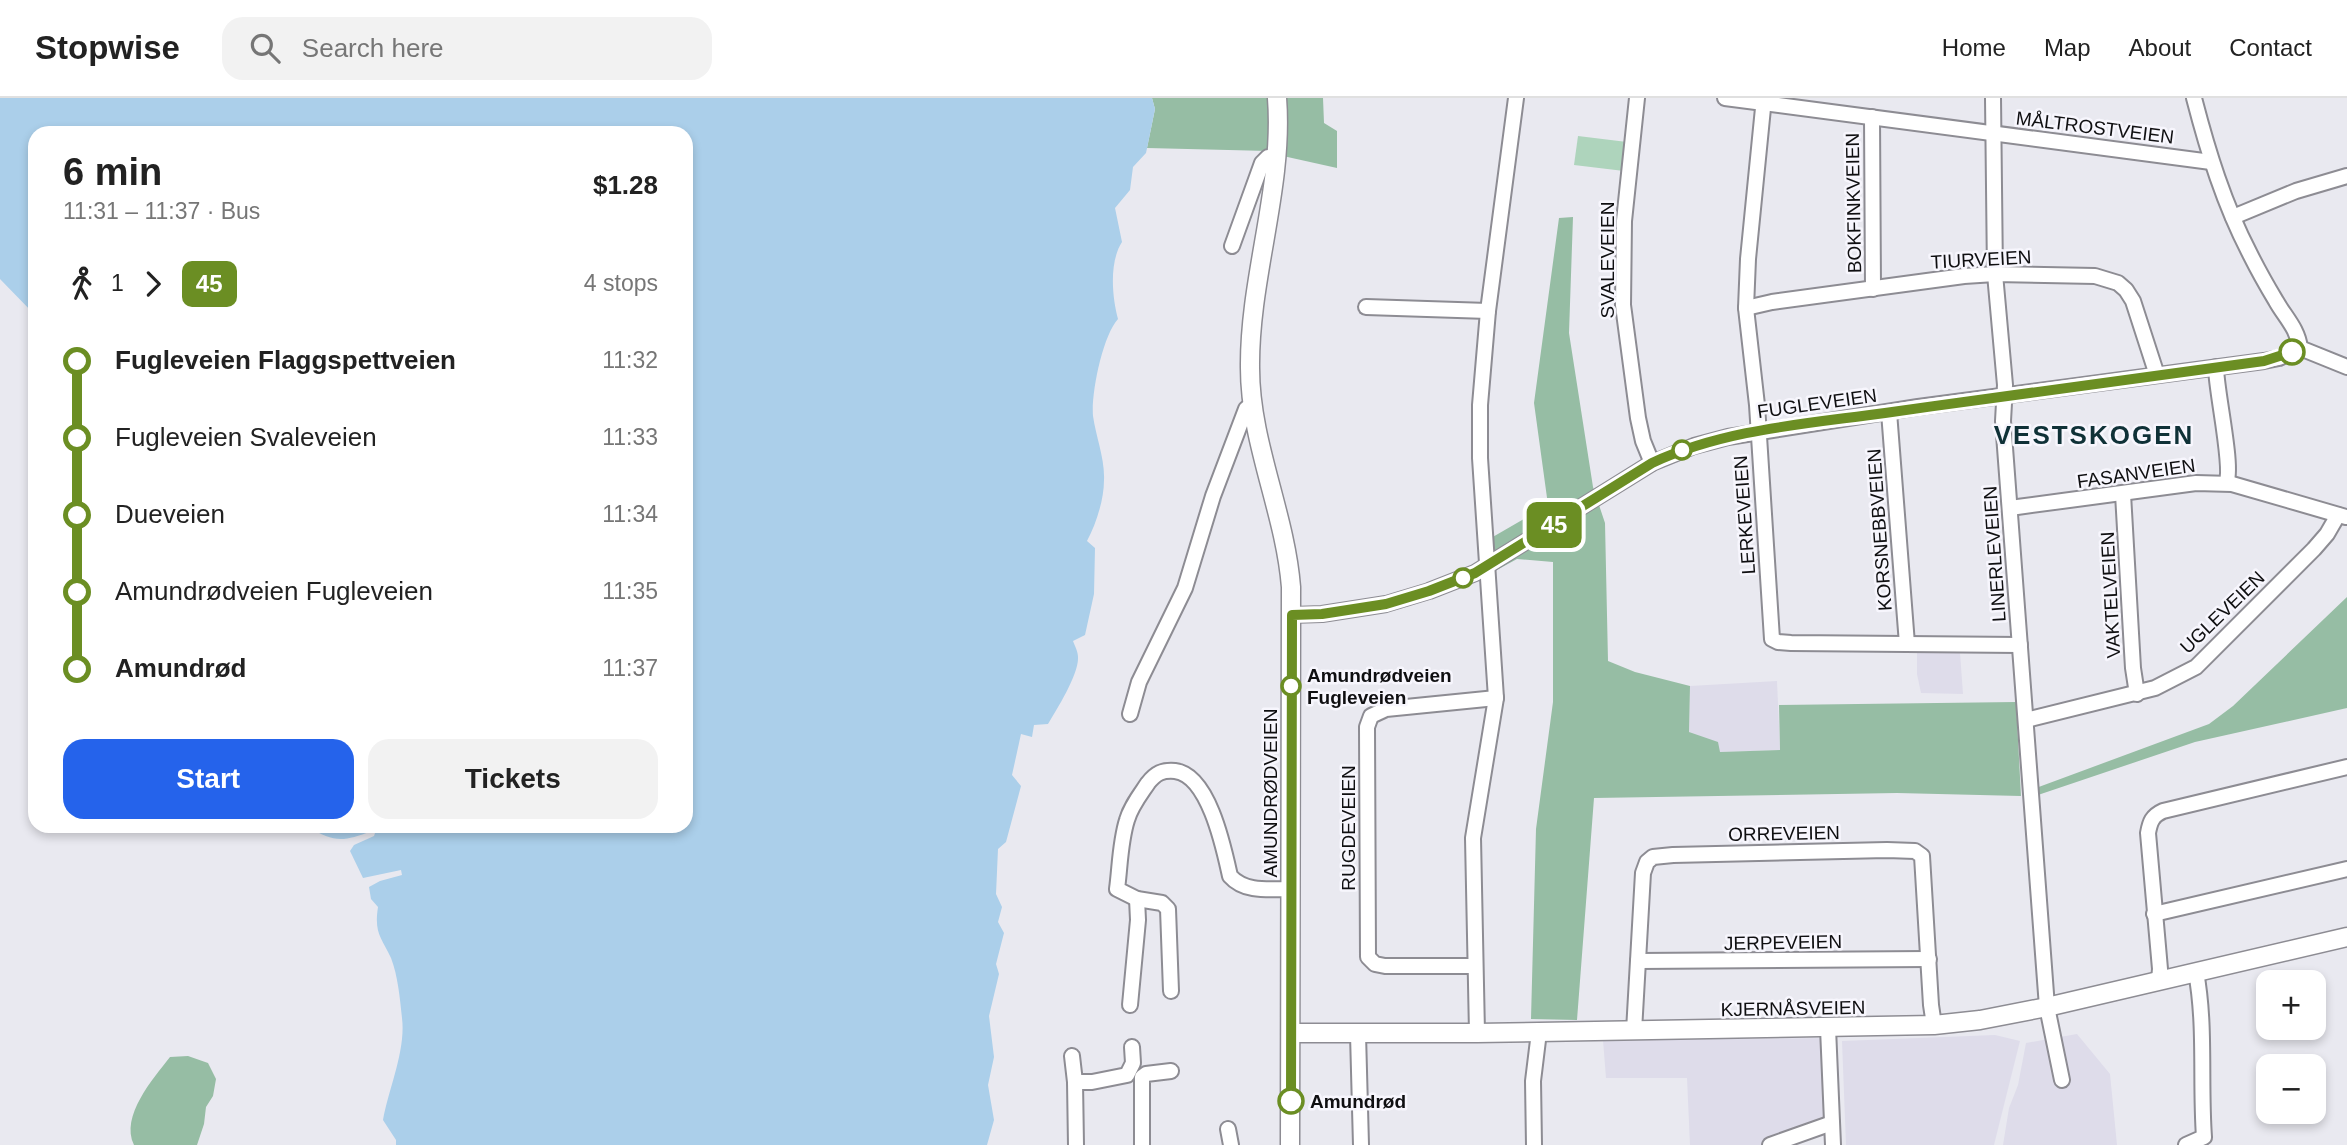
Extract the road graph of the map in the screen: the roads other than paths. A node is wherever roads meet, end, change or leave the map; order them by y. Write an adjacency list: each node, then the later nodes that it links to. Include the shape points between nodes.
1 (1277, 98): 10 (main road, AMUNDRØDVEIEN)
2 (1516, 98): 19 (street)
3 (1637, 98): 28 (street, SVALEVEIEN, via 1624,221 1623,305 1638,418)
4 (1724, 98): 7 (street, MÅLTROSTVEIEN)
5 (1993, 98): 9 (street, LINERLEVEIEN)
6 (2194, 98): 11 (street)
7 (1764, 101): 8 (street, MÅLTROSTVEIEN); 18 (street, LERKEVEIEN)
8 (1872, 117): 9 (street, MÅLTROSTVEIEN); 16 (street, BOKFINKVEIEN)
9 (1992, 133): 11 (street, MÅLTROSTVEIEN); 15 (street, LINERLEVEIEN)
10 (1276, 157): 14 (street, via 1262,163); 25 (main road, AMUNDRØDVEIEN, via 1251,342)
11 (2211, 162): 13 (street)
12 (2347, 176): 13 (street)
13 (2232, 217): 20 (street, via 2298,335)
14 (1232, 246)
15 (1995, 274): 16 (street, TIURVEIEN); 23 (street, TIURVEIEN, via 2095,276 2118,283 2133,301); 24 (street, LINERLEVEIEN)
16 (1873, 289): 18 (street, TIURVEIEN)
17 (1366, 307): 19 (street)
18 (1746, 308): 27 (street, LERKEVEIEN)
19 (1488, 311): 33 (street, via 1480,423)
20 (2300, 348): 21 (street, FUGLEVEIEN, via 2279,358); 22 (street)
21 (2216, 367): 23 (street, FUGLEVEIEN); 29 (street, via 2229,470)
22 (2347, 367)
23 (2155, 374): 24 (street, FUGLEVEIEN)
24 (2004, 396): 26 (street, FUGLEVEIEN); 31 (street, LINERLEVEIEN)
25 (1252, 404): 34 (main road, AMUNDRØDVEIEN, via 1286,547); 39 (street, via 1246,409 1213,496 1185,588 1139,682)
26 (1889, 412): 27 (street, FUGLEVEIEN); 35 (street, KORSNEBBVEIEN)
27 (1759, 431): 28 (street, FUGLEVEIEN, via 1694,446); 35 (street, LERKEVEIEN, via 1772,639)
28 (1652, 463): 33 (street, FUGLEVEIEN)
29 (2226, 483): 30 (street, FASANVEIEN); 32 (street, FASANVEIEN)
30 (2123, 494): 31 (street, FASANVEIEN); 37 (street, VAKTELVEIEN)
31 (2010, 508): 36 (street, LINERLEVEIEN)
32 (2342, 516): 37 (street, UGLEVEIEN, via 2205,660 2174,680)
33 (1488, 566): 34 (street, FUGLEVEIEN, via 1386,604); 38 (street)
34 (1292, 615): 43 (main road, AMUNDRØDVEIEN)
35 (1907, 644): 36 (street, LERKEVEIEN)
36 (2020, 645): 40 (street, LINERLEVEIEN)
37 (2137, 694): 40 (street, UGLEVEIEN)
38 (1496, 698): 49 (street, via 1473,831); 49 (street, RUGDEVEIEN, via 1386,709 1371,716 1367,727 1368,957 1385,967)
39 (1129, 714)
40 (2026, 720): 54 (street, LINERLEVEIEN)
41 (2347, 767): 45 (street, via 2155,815 2148,833)
42 (2347, 869): 45 (street)
43 (1291, 889): 44 (street, via 1252,888 1236,882 1230,876 1217,825 1197,787 1180,772 1165,770 1155,775 1136,800 1124,830 1117,889); 59 (main road, AMUNDRØDVEIEN)
44 (1137, 898): 52 (street, via 1162,903 1168,909); 53 (street)
45 (2154, 914): 51 (street)
46 (2347, 936): 50 (main road, KJERNÅSVEIEN)
47 (1929, 959): 48 (street, JERPEVEIEN); 48 (street, ORREVEIEN, via 1924,859 1915,851 1887,850 1653,857 1643,873); 55 (street, ORREVEIEN)
48 (1638, 961): 57 (street, ORREVEIEN)
49 (1475, 966): 60 (street)
50 (2196, 972): 51 (main road, KJERNÅSVEIEN); 69 (street, via 2202,1022)
51 (2158, 980): 54 (main road, KJERNÅSVEIEN)
52 (1171, 991)
53 (1130, 1005)
54 (2047, 1007): 55 (main road, KJERNÅSVEIEN); 65 (street)
55 (1934, 1025): 56 (main road, KJERNÅSVEIEN)
56 (1828, 1028): 57 (main road, KJERNÅSVEIEN); 67 (street)
57 (1634, 1031): 58 (main road, KJERNÅSVEIEN)
58 (1539, 1032): 60 (main road, KJERNÅSVEIEN); 75 (street, via 1533,1081)
59 (1291, 1033): 61 (main road, KJERNÅSVEIEN); 73 (main road, AMUNDRØDVEIEN)
60 (1476, 1033): 61 (main road, KJERNÅSVEIEN)
61 (1358, 1034): 74 (street)
62 (1132, 1046): 66 (street, via 1133,1063 1127,1075)
63 (1072, 1056): 66 (street)
64 (1171, 1071): 71 (street, via 1142,1077)
65 (2062, 1080)
66 (1075, 1082): 70 (street)
67 (1832, 1123): 76 (street); 77 (street)
68 (1228, 1129): 72 (street)
69 (2204, 1141): 78 (street)
70 (1076, 1145)
71 (1142, 1145)
72 (1231, 1145)
73 (1290, 1145)
74 (1362, 1145)
75 (1534, 1145)
76 (1770, 1145)
77 (1833, 1145)
78 (2186, 1145)

